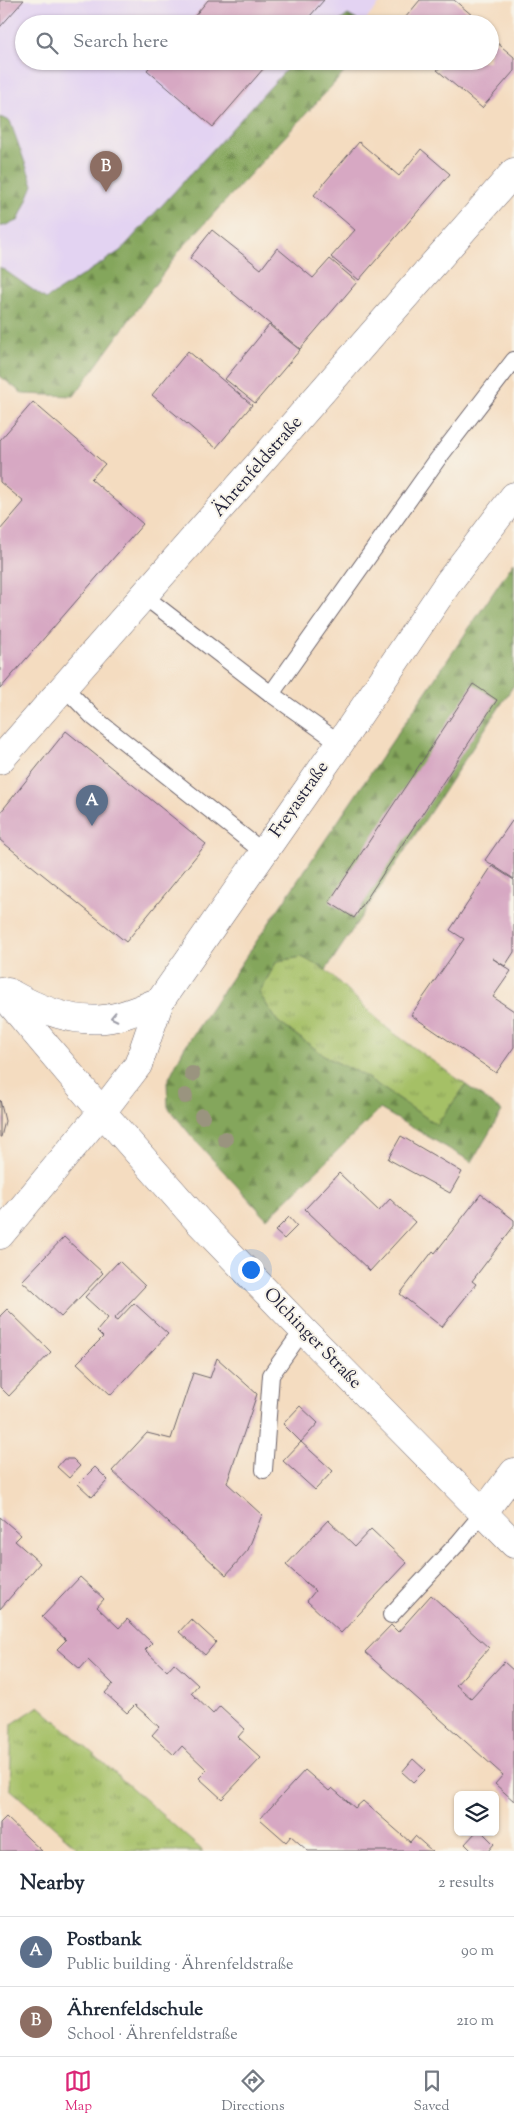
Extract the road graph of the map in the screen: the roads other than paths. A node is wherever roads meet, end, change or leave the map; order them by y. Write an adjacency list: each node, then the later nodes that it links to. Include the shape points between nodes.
1 (514, 172): 4 (street, Ährenfeldstraße)
2 (514, 360): 6 (lane, via 437,460)
3 (514, 496): 7 (street, Freyastraße, via 448,583)
4 (144, 596): 5 (street, Ährenfeldstraße); 6 (lane)
5 (64, 687): 8 (street, Ährenfeldstraße); 9 (lane, via 93,716)
6 (271, 694): 7 (lane)
7 (340, 743): 9 (street, Freyastraße)
8 (0, 760)
9 (263, 852): 11 (street, Freyastraße)
10 (0, 989): 11 (street, one-way to 10, via 103,1020 68,1017 38,1009); 12 (street, Olchinger Straße)
11 (160, 1001): 12 (street, Freyastraße, via 138,1065)
12 (102, 1112): 13 (street, Freyastraße); 14 (street, Olchinger Straße, via 199,1222)
13 (0, 1234)
14 (303, 1330): 15 (lane, via 271,1375); 17 (street, Olchinger Straße)
15 (264, 1470)
16 (514, 1472): 17 (street)
17 (483, 1514): 18 (street, Olchinger Straße); 19 (lane)
18 (514, 1544)
19 (391, 1615)

